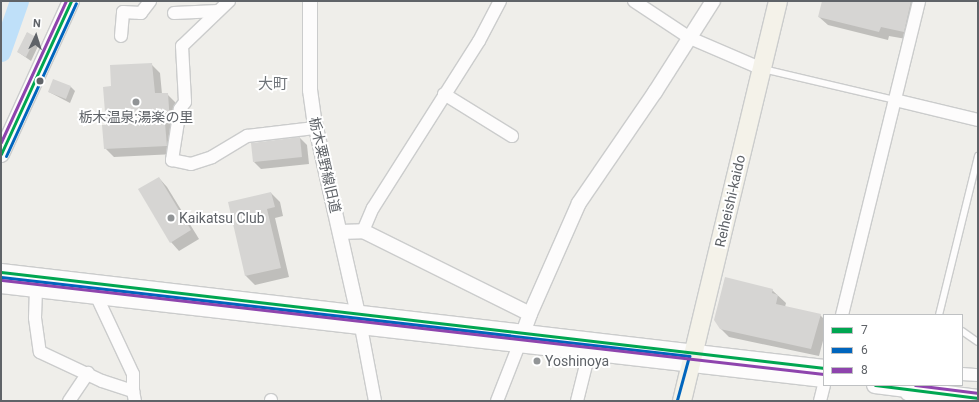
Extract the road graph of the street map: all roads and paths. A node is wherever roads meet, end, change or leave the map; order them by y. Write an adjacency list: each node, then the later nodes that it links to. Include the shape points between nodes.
1 (71, 1): 20 (main road)
2 (150, 1): 12 (street, via 141,13 123,12)
3 (228, 1): 10 (street)
4 (310, 1): 18 (street, 栃木粟野線旧道, via 310,90)
5 (500, 1): 15 (street, via 479,41)
6 (634, 1): 13 (street)
7 (713, 1): 13 (street)
8 (778, 1): 14 (main road, Reiheishi-kaido)
9 (919, 1): 16 (street)
10 (218, 11): 11 (street); 18 (street, via 182,46 186,102 180,110 172,160 191,164 212,157 247,136)
11 (174, 13)
12 (121, 36)
13 (690, 38): 14 (street); 28 (street, via 579,203)
14 (762, 69): 16 (lane); 36 (main road, Reiheishi-kaido)
15 (444, 94): 19 (street); 22 (street, via 373,208)
16 (895, 100): 17 (street); 29 (street)
17 (978, 120)
18 (316, 128): 23 (street, 栃木粟野線旧道)
19 (512, 136)
20 (1, 154)
21 (978, 156): 30 (lane)
22 (363, 231): 23 (street); 28 (street)
23 (340, 232): 31 (street, 栃木粟野線旧道)
24 (1, 272): 31 (main road)
25 (1, 285): 26 (main road)
26 (36, 289): 27 (main road); 38 (street, via 35,318 40,352)
27 (96, 295): 31 (main road); 46 (street, via 133,374)
28 (530, 314): 33 (street)
29 (842, 314)
30 (939, 314)
31 (360, 321): 33 (main road); 49 (street)
32 (963, 332): 34 (lane)
33 (522, 339): 35 (main road); 36 (main road); 50 (street)
34 (978, 342)
35 (590, 353): 36 (main road); 51 (street)
36 (693, 358): 37 (main road); 41 (main road); 52 (main road, Reiheishi-kaido)
37 (823, 368)
38 (88, 373): 46 (street); 48 (street)
39 (963, 374): 40 (street)
40 (978, 375)
41 (823, 379)
42 (824, 386): 53 (street)
43 (881, 386): 45 (main road); 54 (street)
44 (978, 387): 45 (main road)
45 (953, 394): 47 (main road)
46 (134, 396)
47 (978, 398)
48 (69, 401)
49 (375, 401)
50 (496, 401)
51 (576, 401)
52 (682, 401)
53 (820, 401)
54 (929, 401)

